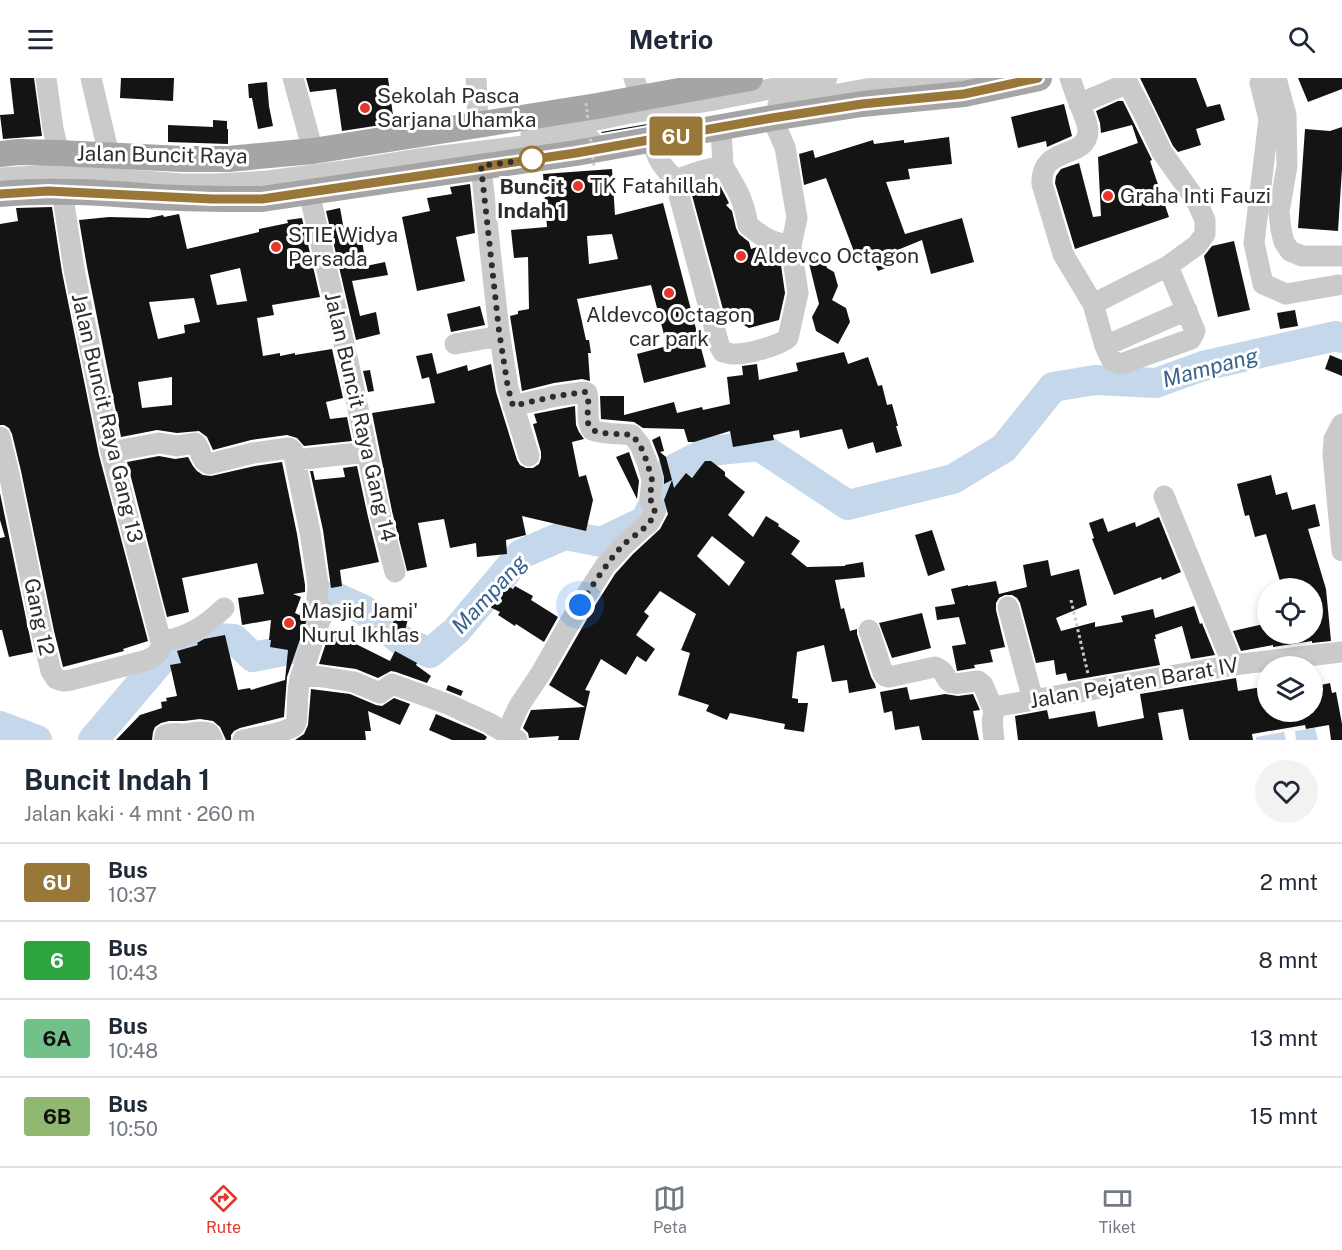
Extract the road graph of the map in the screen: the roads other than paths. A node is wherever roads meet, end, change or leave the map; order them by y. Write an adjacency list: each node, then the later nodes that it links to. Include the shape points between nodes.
1 (46, 78): 20 (street)
2 (91, 78): 22 (street)
3 (293, 78): 19 (street)
4 (476, 78): 16 (street)
5 (750, 78): 13 (main road, Jalan Buncit Raya)
6 (827, 78): 25 (street, via 533,134 275,171 232,175 161,174 92,167)
7 (983, 78): 26 (street, via 866,89 594,140 418,159 268,181 182,184 56,175)
8 (1039, 78): 15 (main road, Jalan Buncit Raya, via 964,94)
9 (1070, 78): 14 (street)
10 (1270, 78): 34 (street, via 1260,83 1269,119 1254,243 1263,284 1286,294)
11 (1276, 78): 32 (street, via 1286,115 1287,166 1279,212 1284,242 1290,251 1302,256)
12 (1126, 80): 14 (street); 33 (street, via 1162,152 1196,200 1205,220 1205,234 1197,245)
13 (638, 88): 16 (main road, Jalan Buncit Raya, via 589,108)
14 (1079, 104): 35 (street, via 1086,120 1087,139 1049,161 1043,169 1042,184 1063,254)
15 (772, 118): 17 (main road, Jalan Buncit Raya); 31 (street, via 785,147 797,218)
16 (478, 124): 19 (main road, Jalan Buncit Raya)
17 (721, 128): 18 (main road, Jalan Buncit Raya); 24 (street)
18 (654, 140): 23 (main road, Jalan Buncit Raya); 27 (street, via 659,161)
19 (313, 151): 22 (main road, Jalan Buncit Raya, via 228,159)
20 (59, 153): 21 (main road, Jalan Buncit Raya); 22 (main road, Jalan Buncit Raya)
21 (0, 154)
22 (109, 155)
23 (481, 166): 29 (main road, Jalan Buncit Raya); 36 (street)
24 (723, 166): 27 (street); 31 (street, via 739,190 748,225 763,238)
25 (0, 169)
26 (0, 178)
27 (675, 180): 31 (street, via 723,352 753,351 788,338 798,293)
28 (62, 191): 29 (main road, Jalan Buncit Raya, via 212,199 262,199); 30 (main road, Jalan Buncit Raya); 41 (street, Jalan Buncit Raya Gang 13)
29 (309, 192): 42 (street, Jalan Buncit Raya Gang 14)
30 (0, 194)
31 (791, 246)
32 (1342, 256)
33 (1168, 266): 35 (street); 35 (street, via 1187,310 1105,346)
34 (1338, 285)
35 (1093, 304)
36 (500, 336): 37 (street); 38 (street)
37 (455, 344)
38 (513, 406): 43 (street); 58 (street, via 587,393 588,424 592,430 623,433 637,440 652,480 652,506 649,522 605,567 580,605 519,706)
39 (1342, 424): 47 (street, via 1334,439 1333,455)
40 (0, 437): 46 (street, Gang 12)
41 (111, 452): 44 (street, via 159,443 195,443 209,464 289,448); 52 (street, Jalan Buncit Raya Gang 13)
42 (367, 452): 44 (street); 48 (street, Jalan Buncit Raya Gang 14)
43 (529, 456)
44 (295, 460): 55 (street, via 312,542 320,607)
45 (1164, 496): 54 (street)
46 (8, 503): 52 (street, Gang 12, via 56,679 71,680 147,660 160,651)
47 (1342, 551)
48 (395, 572)
49 (1008, 607): 56 (street)
50 (224, 608): 52 (street, via 184,636)
51 (869, 630): 57 (street, via 885,676 935,667 952,683 978,681)
52 (161, 642)
53 (1342, 652): 54 (street, Jalan Pejaten Barat IV)
54 (1233, 665): 56 (street, Jalan Pejaten Barat IV)
55 (301, 675): 58 (street, via 354,682 380,693 392,684 450,705); 61 (street, via 294,726)
56 (1033, 700): 57 (street, Jalan Pejaten Barat IV, via 999,706)
57 (994, 711): 62 (street)
58 (512, 737)
59 (164, 740): 60 (street, via 165,735 174,732 202,731)
60 (213, 740)
61 (243, 740)
62 (994, 740)

